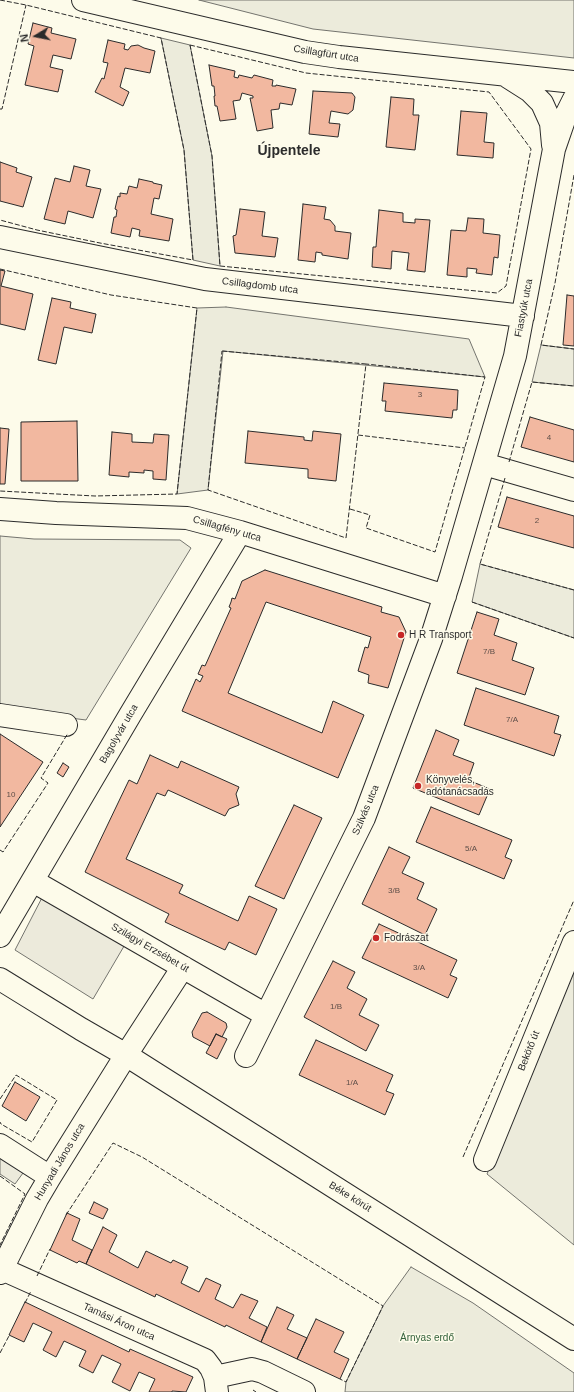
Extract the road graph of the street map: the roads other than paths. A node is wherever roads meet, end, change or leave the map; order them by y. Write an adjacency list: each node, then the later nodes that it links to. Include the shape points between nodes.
1 (83, 0): 3 (street, Csillagfürt utca)
2 (145, 0): 3 (street, via 153,10)
3 (166, 19): 4 (street, Csillagfürt utca, via 339,58)
4 (505, 75): 5 (street, Csillagfürt utca); 7 (street, Fiastyúk utca, via 530,91 542,103 551,123)
5 (574, 82)
6 (574, 99): 7 (street, Fiastyúk utca)
7 (554, 149): 9 (street, Fiastyúk utca)
8 (0, 237): 9 (street, Csillagdomb utca, via 205,279)
9 (523, 316): 10 (street, Fiastyúk utca, via 515,356)
10 (484, 464): 11 (street); 14 (street, Fiastyúk utca)
11 (574, 490)
12 (0, 509): 13 (street, Csillagfény utca, via 56,514 187,518)
13 (240, 532): 14 (street, Csillagfény utca); 17 (street, Bagolyvár utca)
14 (445, 596): 22 (street, Szilvás utca, via 364,818)
15 (0, 715): 16 (street)
16 (66, 724)
17 (34, 881): 18 (street, Bagolyvár utca); 20 (street, Szilágyi Erzsébet út)
18 (0, 936)
19 (574, 942): 26 (street, Bekötő út)
20 (183, 967): 22 (street, Szilágyi Erzsébet út); 23 (street, Hunyadi János utca)
21 (0, 979): 23 (street)
22 (266, 1015): 24 (street, Szilvás utca)
23 (126, 1055): 27 (street, Hunyadi János utca); 29 (street, Béke körút)
24 (246, 1056)
25 (0, 1145): 27 (street)
26 (485, 1160)
27 (50, 1177): 28 (street, Hunyadi János utca)
28 (1, 1271): 30 (street, Tamási Áron utca, via 205,1360 211,1368)
29 (574, 1339)
30 (216, 1385): 31 (street, via 252,1369)
31 (304, 1392)

